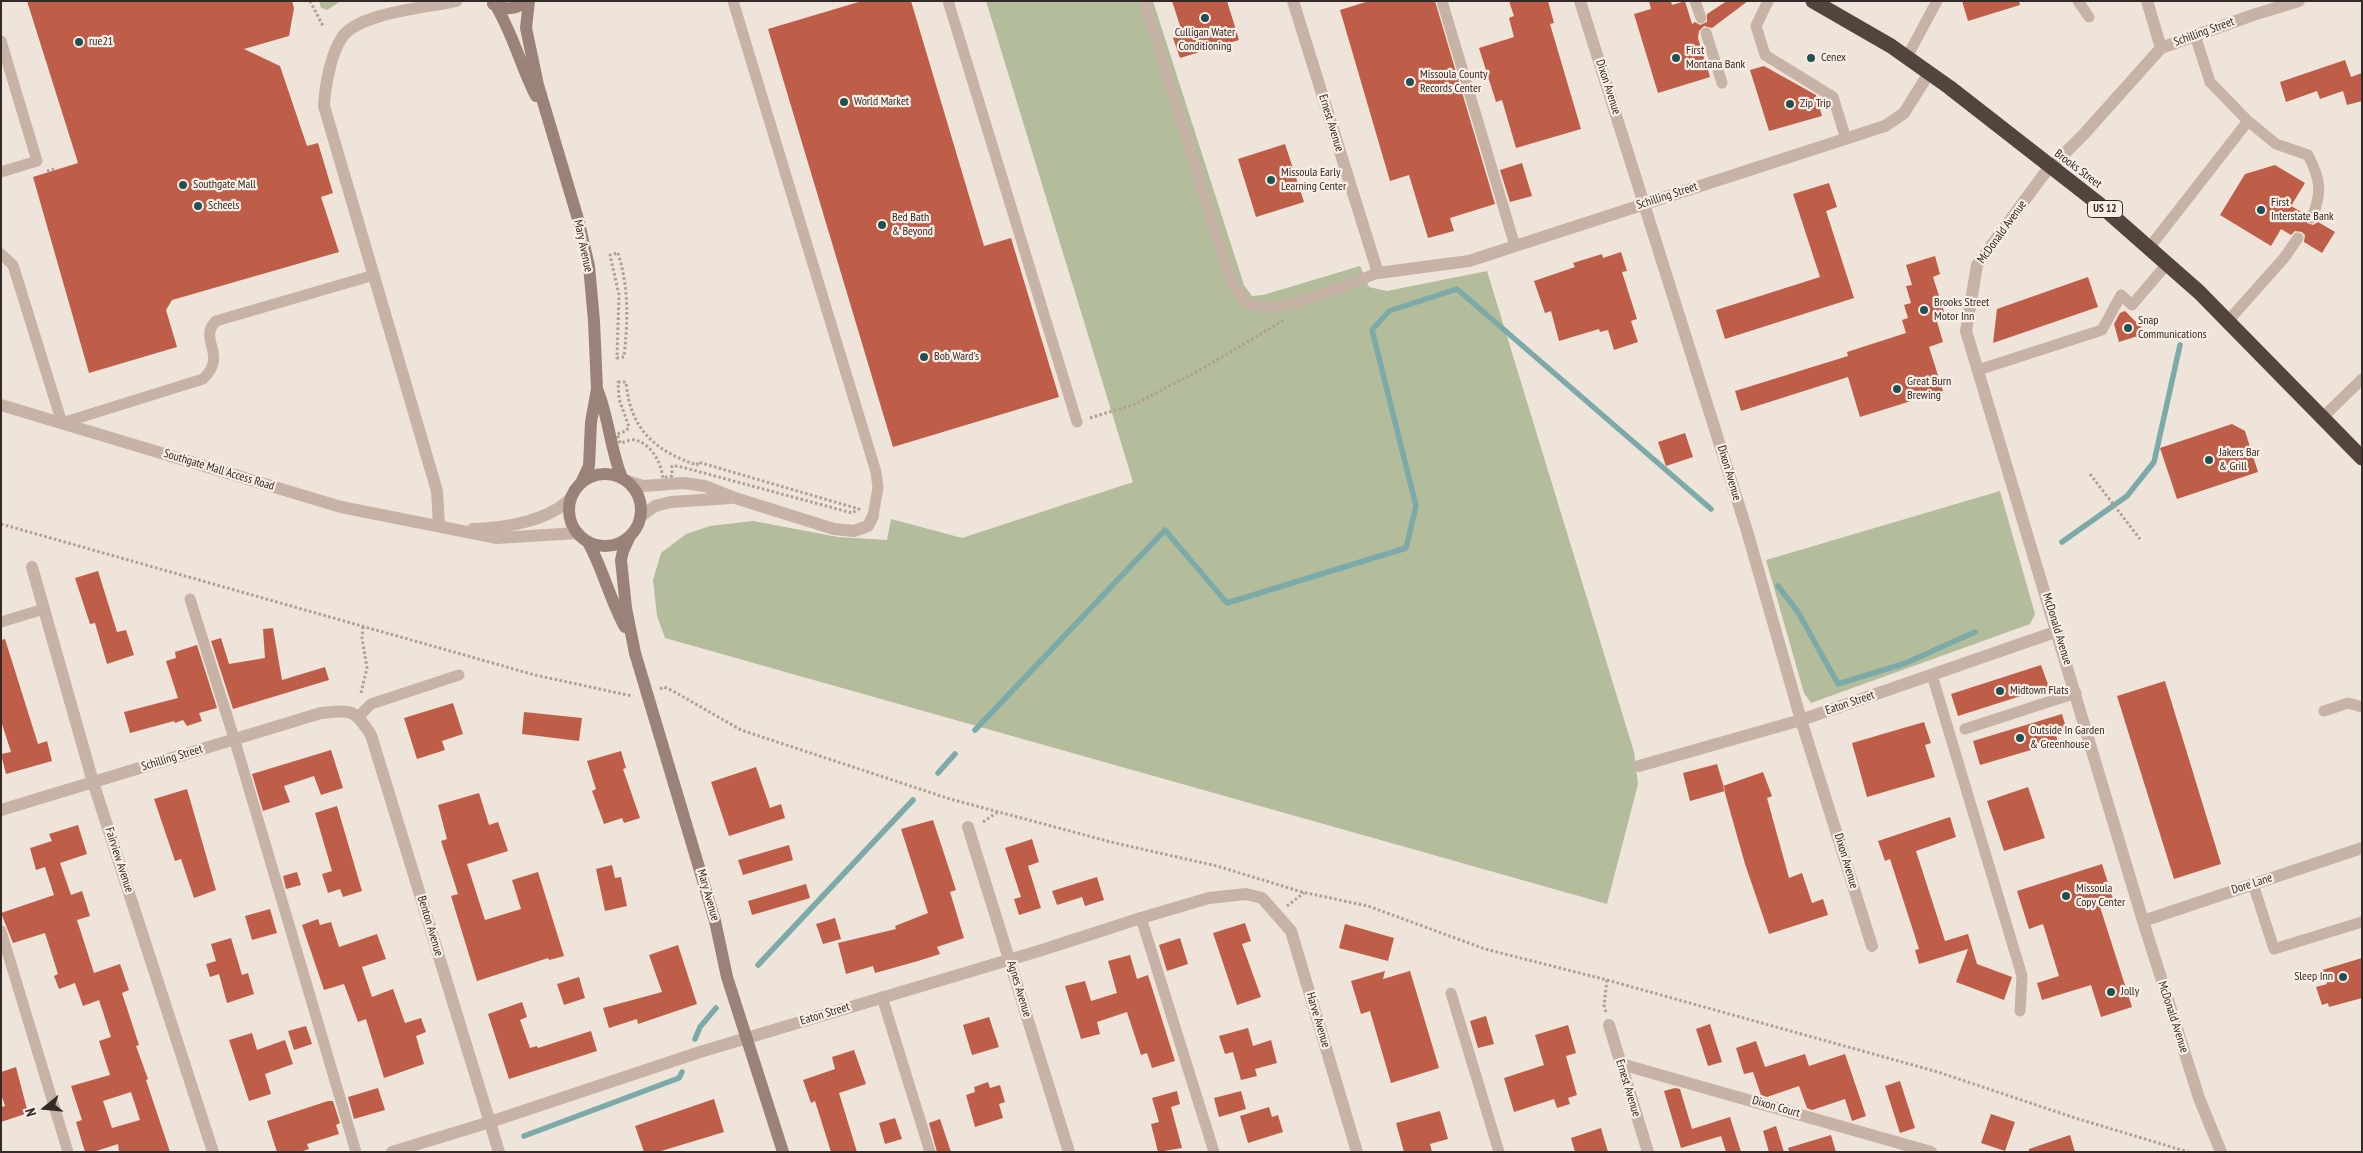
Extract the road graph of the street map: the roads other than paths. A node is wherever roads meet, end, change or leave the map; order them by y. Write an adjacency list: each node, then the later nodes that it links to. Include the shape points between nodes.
1 (410, 1): 18 (street)
2 (456, 1): 18 (street)
3 (528, 1): 17 (street, via 514,8); 28 (street, Mary Avenue, via 526,28)
4 (733, 1): 56 (lane, via 876,472 878,488)
5 (948, 1): 49 (lane)
6 (1144, 1): 41 (lane, via 1226,265 1237,291 1250,305 1269,308 1291,304)
7 (1293, 1): 41 (street, Ernest Avenue)
8 (1442, 1): 37 (lane)
9 (1580, 1): 34 (street, Dixon Avenue)
10 (1695, 1): 20 (lane)
11 (1768, 1): 31 (lane, via 1756,26 1765,55 1833,97)
12 (1814, 1): 25 (highway, Brooks Street / US 12)
13 (1937, 1): 25 (lane)
14 (2078, 1): 19 (lane)
15 (2147, 1): 24 (street)
16 (2299, 1): 22 (street, Schilling Street)
17 (492, 4): 28 (street, Mary Avenue, via 506,23 524,73)
18 (390, 13): 42 (street, via 367,20 343,36 325,83 324,106)
19 (2089, 17)
20 (1701, 18)
21 (1706, 33): 27 (lane)
22 (2195, 36): 24 (street, Schilling Street); 29 (lane, via 2210,82)
23 (1, 41): 33 (lane, via 37,161)
24 (2161, 48): 30 (street, Schilling Street)
25 (1907, 57): 26 (highway, Brooks Street / US 12)
26 (1929, 73): 31 (street, Schilling Street, via 1904,113 1885,126); 32 (highway, Brooks Street / US 12)
27 (1722, 82)
28 (547, 119): 46 (street, Mary Avenue, via 589,266)
29 (2248, 121): 35 (lane, via 2276,144 2308,155 2319,175 2320,199); 38 (lane)
30 (2084, 134): 32 (street, McDonald Avenue)
31 (1846, 139): 34 (street, Schilling Street)
32 (2050, 167): 38 (highway, Brooks Street / US 12); 44 (street, McDonald Avenue, via 1977,265 1966,331)
33 (1, 172)
34 (1645, 202): 37 (street, Schilling Street); 73 (street, Dixon Avenue, via 1747,531)
35 (2312, 218)
36 (2298, 238): 43 (lane)
37 (1515, 246): 41 (street, Schilling Street, via 1469,261)
38 (2149, 248): 40 (highway, Brooks Street / US 12)
39 (1, 254): 50 (lane, via 12,264)
40 (2167, 264): 43 (highway, Brooks Street / US 12); 44 (lane, via 2132,306 2121,295 2102,330)
41 (1378, 272)
42 (374, 275): 50 (lane, via 216,321 209,333 214,359 212,370 203,379); 58 (street, via 437,491)
43 (2228, 321): 48 (highway, Brooks Street / US 12)
44 (1978, 370): 65 (street, McDonald Avenue)
45 (2362, 379): 48 (lane)
46 (597, 389): 52 (street, via 604,405 614,460); 53 (street, via 589,466)
47 (1, 405): 50 (street, Southgate Mall Access Road)
48 (2322, 418): 51 (highway, Brooks Street / US 12)
49 (1077, 422)
50 (62, 423): 58 (street, Southgate Mall Access Road, via 341,507)
51 (2362, 458)
52 (624, 480): 53 (street, via 601,474); 55 (street, via 643,486 684,483 705,486); 57 (street, via 639,498)
53 (581, 483): 54 (street)
54 (571, 498): 58 (street, Southgate Mall Access Road, via 561,508 532,520 483,529 460,530); 60 (street, via 572,523)
55 (735, 498): 56 (street, via 854,531 868,526); 57 (street, via 671,502 655,506)
56 (873, 516)
57 (640, 518): 59 (street)
58 (438, 526): 60 (street, Southgate Mall Access Road, via 497,538 541,534)
59 (630, 536): 60 (street, via 610,546); 66 (street, Mary Avenue, via 621,560)
60 (583, 538): 66 (street, Mary Avenue, via 599,562 617,612)
61 (32, 567): 63 (street, Fairview Avenue)
62 (190, 599): 75 (lane)
63 (44, 609): 64 (lane); 77 (street, Fairview Avenue)
64 (1, 622)
65 (2058, 631): 68 (street, Eaton Street); 69 (street, McDonald Avenue)
66 (631, 638): 93 (street, Mary Avenue, via 716,921 727,977)
67 (459, 675): 72 (lane, via 371,704)
68 (1932, 675): 73 (street, Eaton Street); 91 (lane, via 2022,976)
69 (2076, 693): 74 (lane); 84 (street, McDonald Avenue)
70 (2362, 707): 71 (lane, via 2348,703)
71 (2324, 711)
72 (359, 716): 75 (street, Schilling Street, via 345,711 322,713); 95 (street, Benton Avenue, via 371,735)
73 (1801, 720): 76 (street, Eaton Street); 87 (street, Dixon Avenue)
74 (1965, 729)
75 (234, 738): 77 (street, Schilling Street); 99 (lane)
76 (1639, 766)
77 (94, 782): 78 (street, Schilling Street); 98 (street, Fairview Avenue)
78 (1, 810)
79 (968, 827): 88 (street, Agnes Avenue)
80 (2362, 848): 81 (street, Dore Lane)
81 (2253, 884): 84 (street, Dore Lane); 85 (lane, via 2274,949)
82 (1262, 898): 83 (street, Eaton Street, via 1246,894 1209,898); 106 (street, Harve Avenue, via 1291,932)
83 (1141, 918): 88 (street, Eaton Street); 105 (lane)
84 (2143, 921): 109 (street, McDonald Avenue, via 2199,1098)
85 (2362, 922)
86 (1, 931): 97 (lane)
87 (1872, 946)
88 (1010, 958): 90 (street, Eaton Street); 104 (street, Agnes Avenue)
89 (1451, 993): 107 (lane)
90 (882, 997): 93 (street, Eaton Street); 103 (lane)
91 (2020, 1011)
92 (1610, 1024): 94 (street, Ernest Avenue)
93 (747, 1039): 95 (street, Eaton Street); 102 (street, Mary Avenue)
94 (1621, 1064): 96 (street, Dixon Court); 108 (street, Ernest Avenue)
95 (490, 1122): 100 (street, Eaton Street); 101 (street, Benton Avenue)
96 (1931, 1151)
97 (68, 1152)
98 (213, 1152)
99 (356, 1152)
100 (392, 1152)
101 (499, 1152)
102 (783, 1152)
103 (930, 1152)
104 (1069, 1152)
105 (1214, 1152)
106 (1357, 1152)
107 (1499, 1152)
108 (1648, 1152)
109 (2221, 1152)

